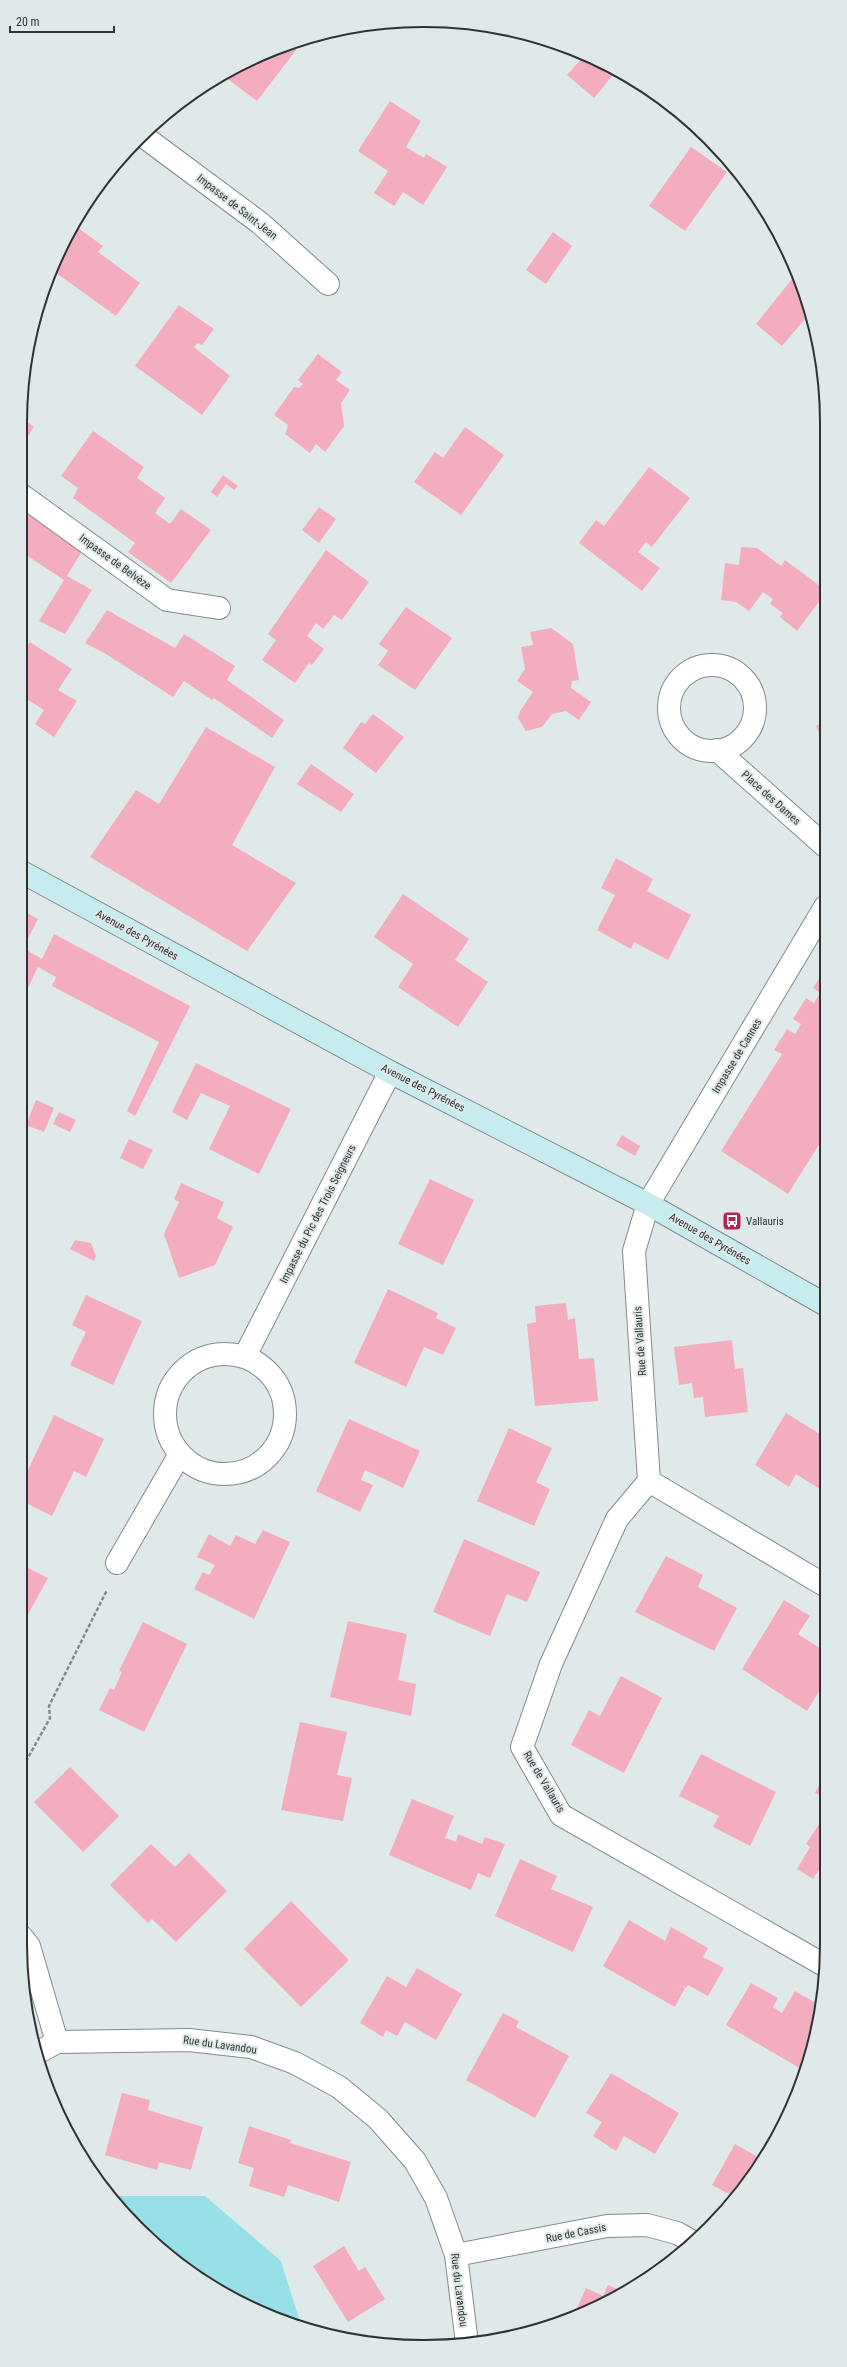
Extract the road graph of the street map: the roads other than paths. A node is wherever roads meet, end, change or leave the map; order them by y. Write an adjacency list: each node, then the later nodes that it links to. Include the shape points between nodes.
1 (147, 139): 2 (street, Impasse de Saint-Jean, via 260,223)
2 (328, 284)
3 (27, 499): 4 (street, Impasse de Belvèze, via 167,600)
4 (219, 608)
5 (717, 750): 6 (street, Place des Dames)
6 (820, 842)
7 (27, 875): 9 (main road, Avenue des Pyrénées)
8 (820, 915): 10 (street, Impasse de Cannes)
9 (390, 1072): 10 (main road, Avenue des Pyrénées); 12 (street, Impasse du Pic des Trois Seigneurs)
10 (648, 1204): 11 (main road, Avenue des Pyrénées); 14 (street, Rue de Vallauris, via 634,1251)
11 (820, 1302)
12 (245, 1356): 13 (street, via 216,1355 202,1359 176,1379 167,1397 166,1429); 13 (street, via 267,1372 284,1401 285,1421 279,1441 257,1465 246,1470 220,1474 196,1468)
13 (180, 1454): 15 (street)
14 (649, 1481): 16 (street); 18 (street, Rue de Vallauris, via 616,1519 551,1664 522,1747 561,1814)
15 (117, 1563)
16 (820, 1582)
17 (27, 1944): 19 (street)
18 (819, 1962)
19 (57, 2042): 20 (street, Rue du Lavandou); 22 (street, Rue du Lavandou, via 189,2040 251,2047 295,2063 339,2087 378,2119 415,2161 436,2198)
20 (42, 2050)
21 (688, 2239): 22 (street, Rue de Cassis, via 677,2233 647,2225 607,2226)
22 (456, 2255): 23 (street, Rue du Lavandou)
23 (466, 2338)

